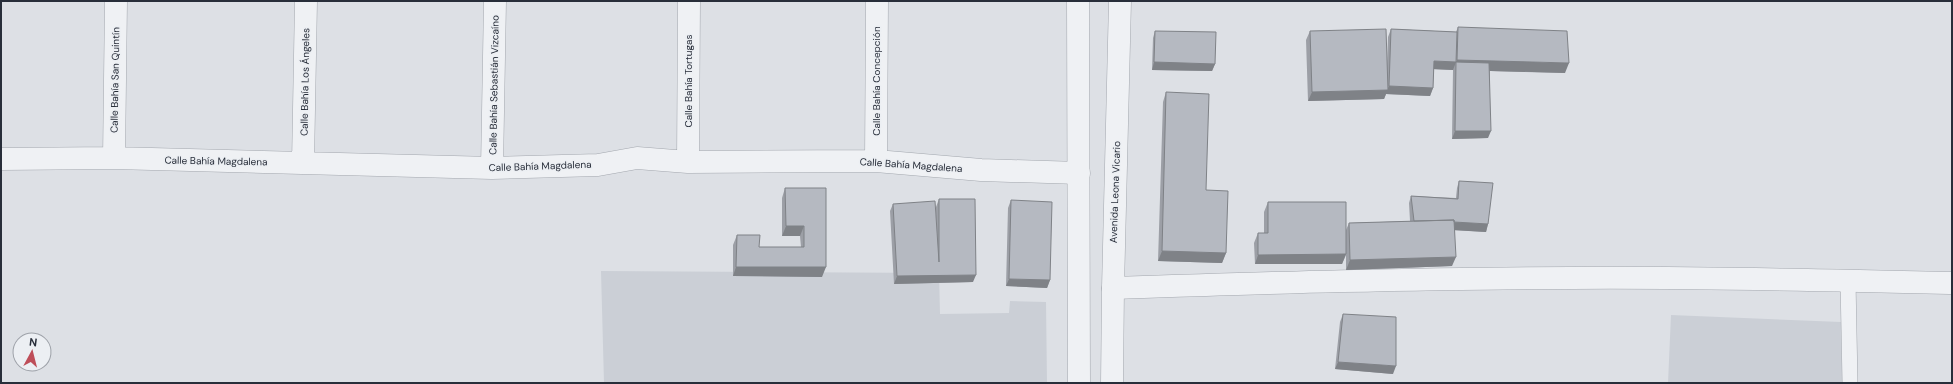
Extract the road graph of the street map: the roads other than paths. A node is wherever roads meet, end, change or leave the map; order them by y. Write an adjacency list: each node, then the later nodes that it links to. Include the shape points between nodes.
1 (116, 1): 9 (street, Calle Bahía San Quintín)
2 (306, 1): 12 (street, Calle Bahía Los Ángeles)
3 (495, 1): 13 (street, Calle Bahía Sebastián Vizcaíno)
4 (689, 1): 11 (street, Calle Bahía Tortugas)
5 (877, 1): 10 (street, Calle Bahía Concepción)
6 (1078, 1): 14 (street)
7 (1120, 1): 17 (street, Avenida Leona Vicario)
8 (1, 158): 9 (street, Calle Bahía Magdalena)
9 (114, 158): 12 (street, Calle Bahía Magdalena)
10 (876, 161): 11 (street, Calle Bahía Magdalena); 14 (street, Calle Bahía Magdalena, via 981,170)
11 (688, 162): 13 (street, Calle Bahía Magdalena, via 638,158 598,165)
12 (303, 163): 13 (street, Calle Bahía Magdalena)
13 (492, 168)
14 (1079, 173): 18 (street)
15 (1848, 281): 16 (street); 17 (street, via 1571,278); 20 (lane)
16 (1952, 283)
17 (1113, 288): 19 (street, Avenida Leona Vicario)
18 (1079, 383)
19 (1112, 383)
20 (1850, 383)

